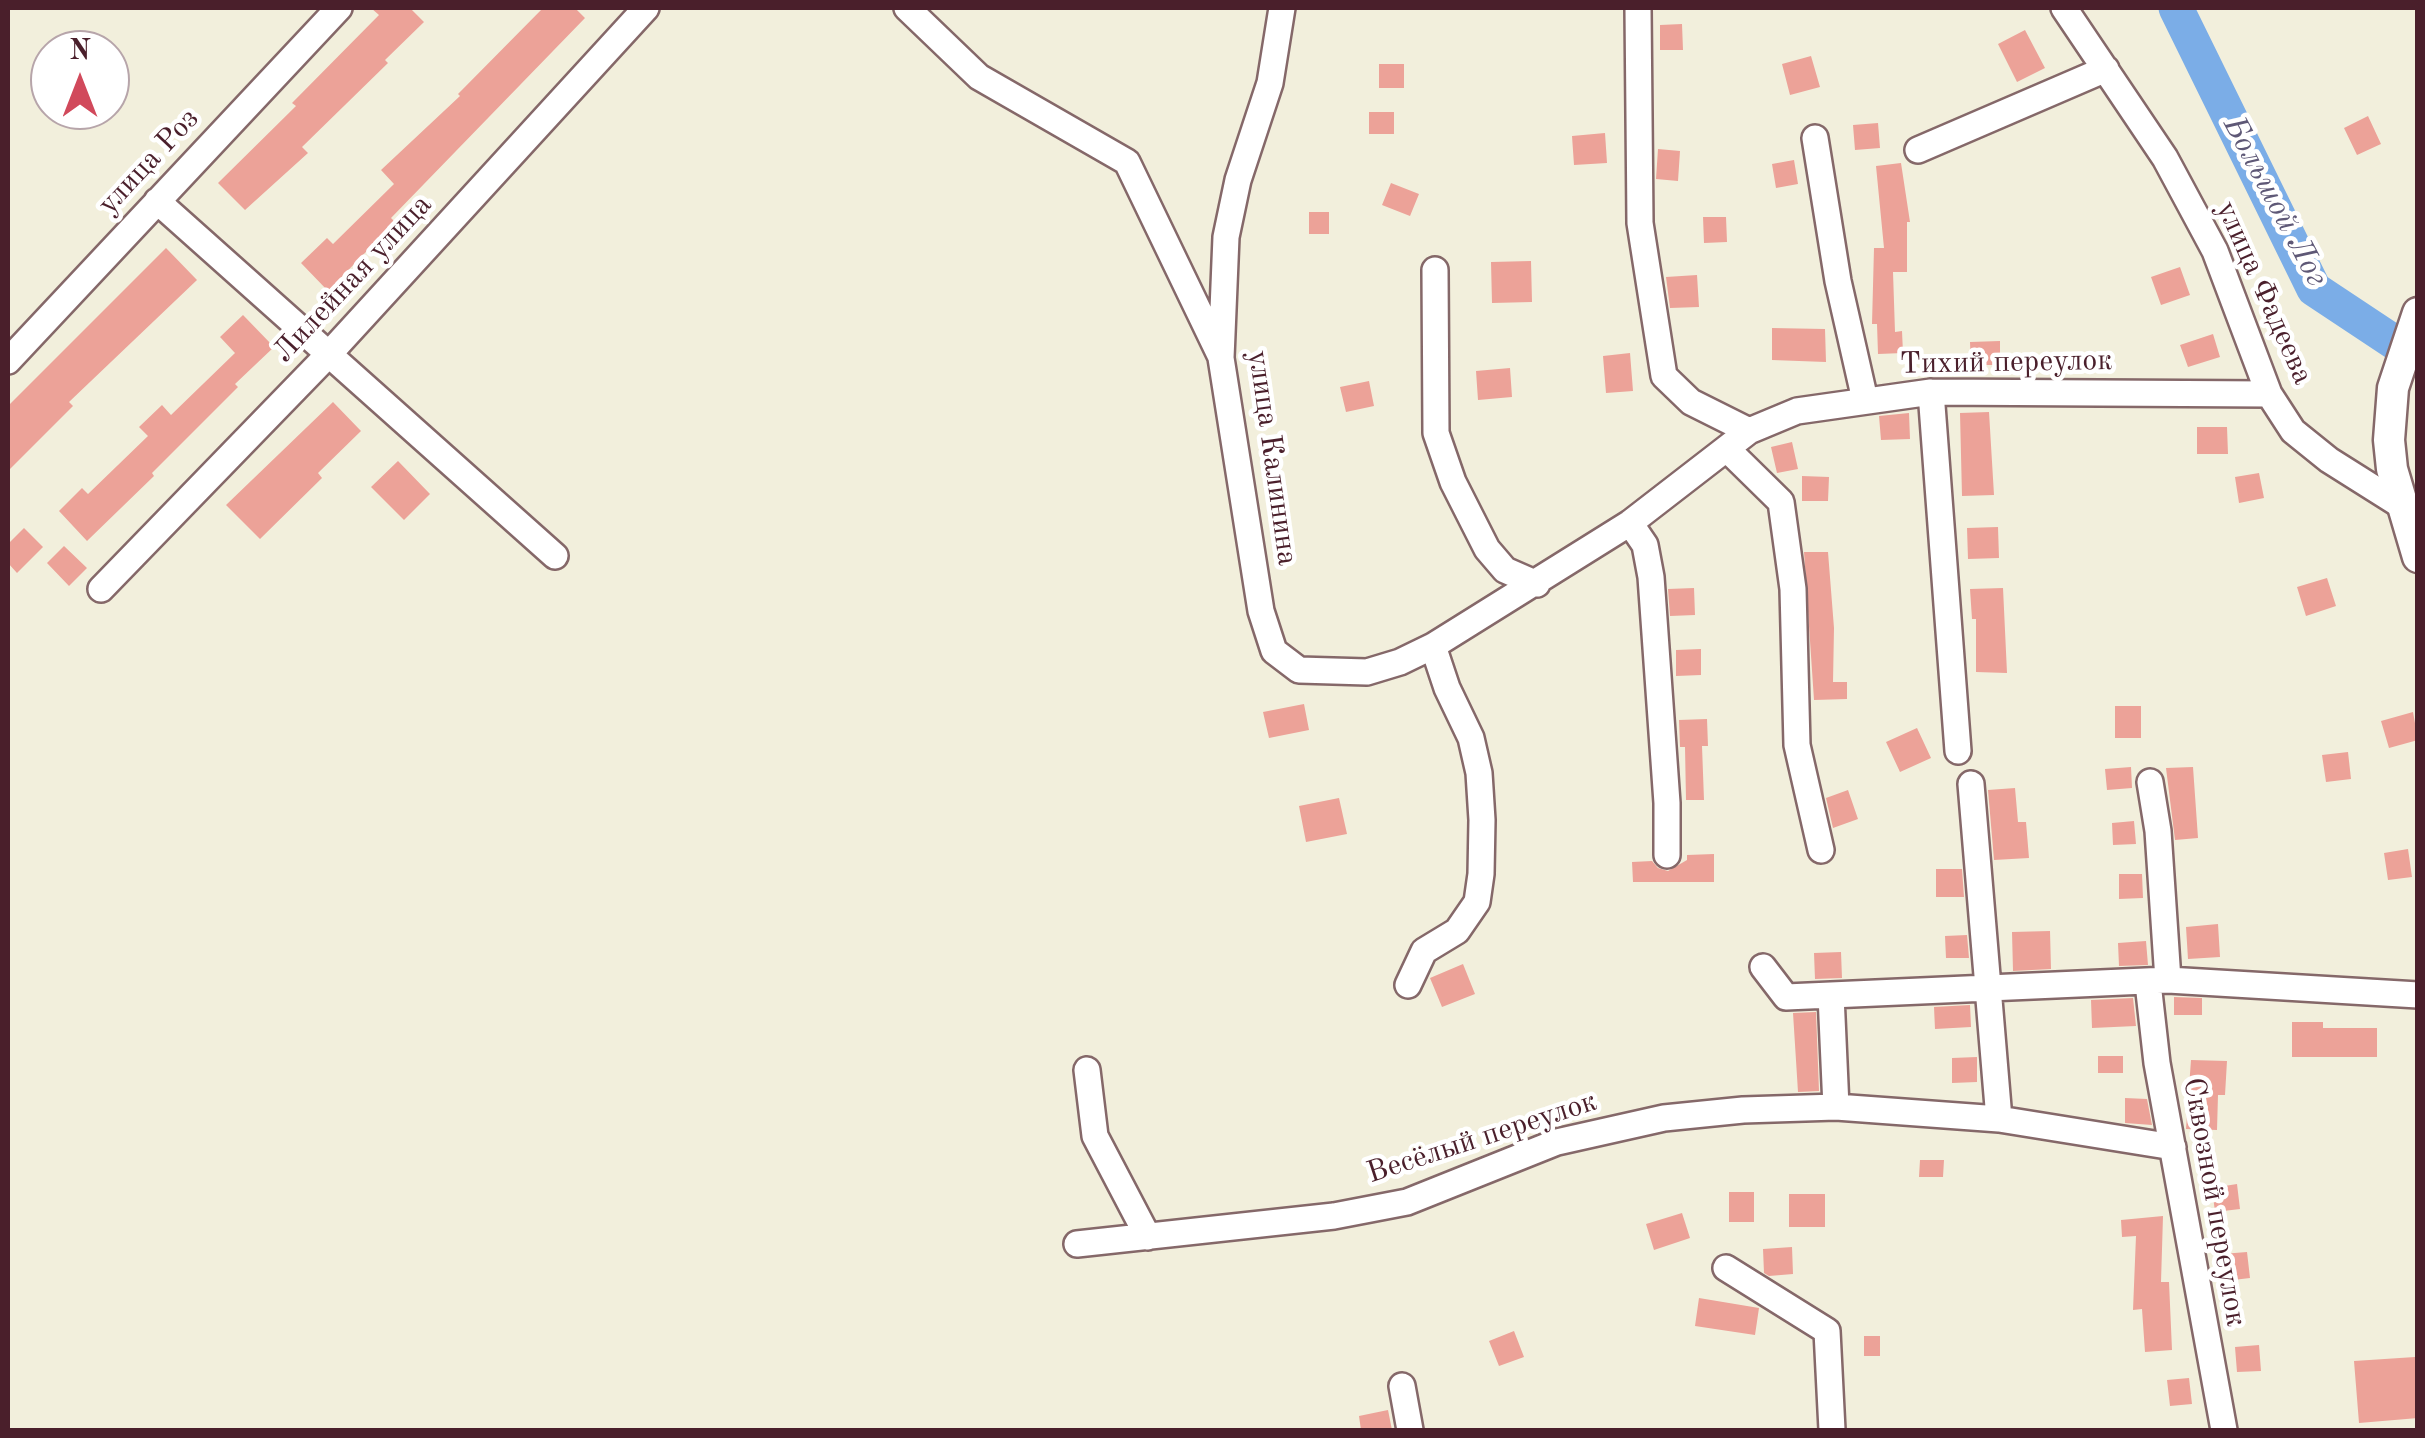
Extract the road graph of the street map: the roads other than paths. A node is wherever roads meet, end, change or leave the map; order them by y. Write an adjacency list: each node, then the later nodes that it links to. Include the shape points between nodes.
1 (339, 8): 10 (street, улица Роз)
2 (646, 8): 13 (street, Лилейная улица)
3 (907, 8): 14 (street, via 978,77 1126,162)
4 (1282, 8): 14 (street, улица Калинина, via 1270,83 1226,237)
5 (1638, 8): 19 (street, via 1640,223 1664,376 1690,402)
6 (2064, 8): 7 (street, улица Фадеева)
7 (2106, 69): 9 (street); 17 (street, улица Фадеева, via 2215,251)
8 (1815, 138): 18 (street)
9 (1918, 150)
10 (156, 201): 13 (street); 15 (street, улица Роз)
11 (1436, 270): 25 (street, via 1436,434 1487,549 1505,570)
12 (2418, 313): 21 (main road, via 2393,388 2388,440)
13 (328, 354): 23 (street); 26 (street, Лилейная улица)
14 (1222, 358): 28 (street, улица Калинина, via 1261,611 1274,651)
15 (8, 361)
16 (1931, 392): 17 (street, Тихий переулок); 18 (street, Тихий переулок); 29 (street)
17 (2269, 394): 21 (street, улица Фадеева, via 2294,432)
18 (1865, 400): 19 (street, Тихий переулок, via 1798,411)
19 (1749, 431): 20 (street, Тихий переулок)
20 (1727, 449): 22 (street, Тихий переулок); 32 (street, via 1781,502 1793,589 1798,745)
21 (2402, 506): 24 (main road)
22 (1630, 523): 25 (street, Тихий переулок); 33 (street, via 1646,545 1651,577)
23 (554, 556)
24 (2418, 557)
25 (1537, 584): 27 (street, Тихий переулок)
26 (101, 589)
27 (1433, 646): 28 (street, Тихий переулок, via 1367,672); 36 (street, via 1472,738 1482,820 1480,874 1477,902 1457,931 1424,952)
28 (1300, 670)
29 (1958, 751)
30 (2150, 782): 35 (street, Сквозной переулок, via 2158,831)
31 (1971, 784): 37 (street)
32 (1821, 850)
33 (1667, 855)
34 (1763, 966): 38 (street, via 1786,997)
35 (2158, 982): 37 (street); 39 (street); 43 (street, Сквозной переулок, via 2156,1063)
36 (1408, 985)
37 (1987, 990): 38 (street); 42 (street)
38 (1831, 995): 41 (street)
39 (2418, 995)
40 (1087, 1070): 44 (street, via 1095,1136)
41 (1836, 1107): 42 (street, Весёлый переулок); 44 (street, Весёлый переулок, via 1664,1118 1557,1142 1407,1202)
42 (1999, 1119): 43 (street, Весёлый переулок)
43 (2173, 1148): 50 (street, Сквозной переулок)
44 (1148, 1237): 45 (street, Весёлый переулок)
45 (1077, 1244)
46 (1726, 1268): 49 (street, via 1827,1331)
47 (1402, 1386): 48 (street)
48 (1410, 1430)
49 (1832, 1430)
50 (2224, 1430)

